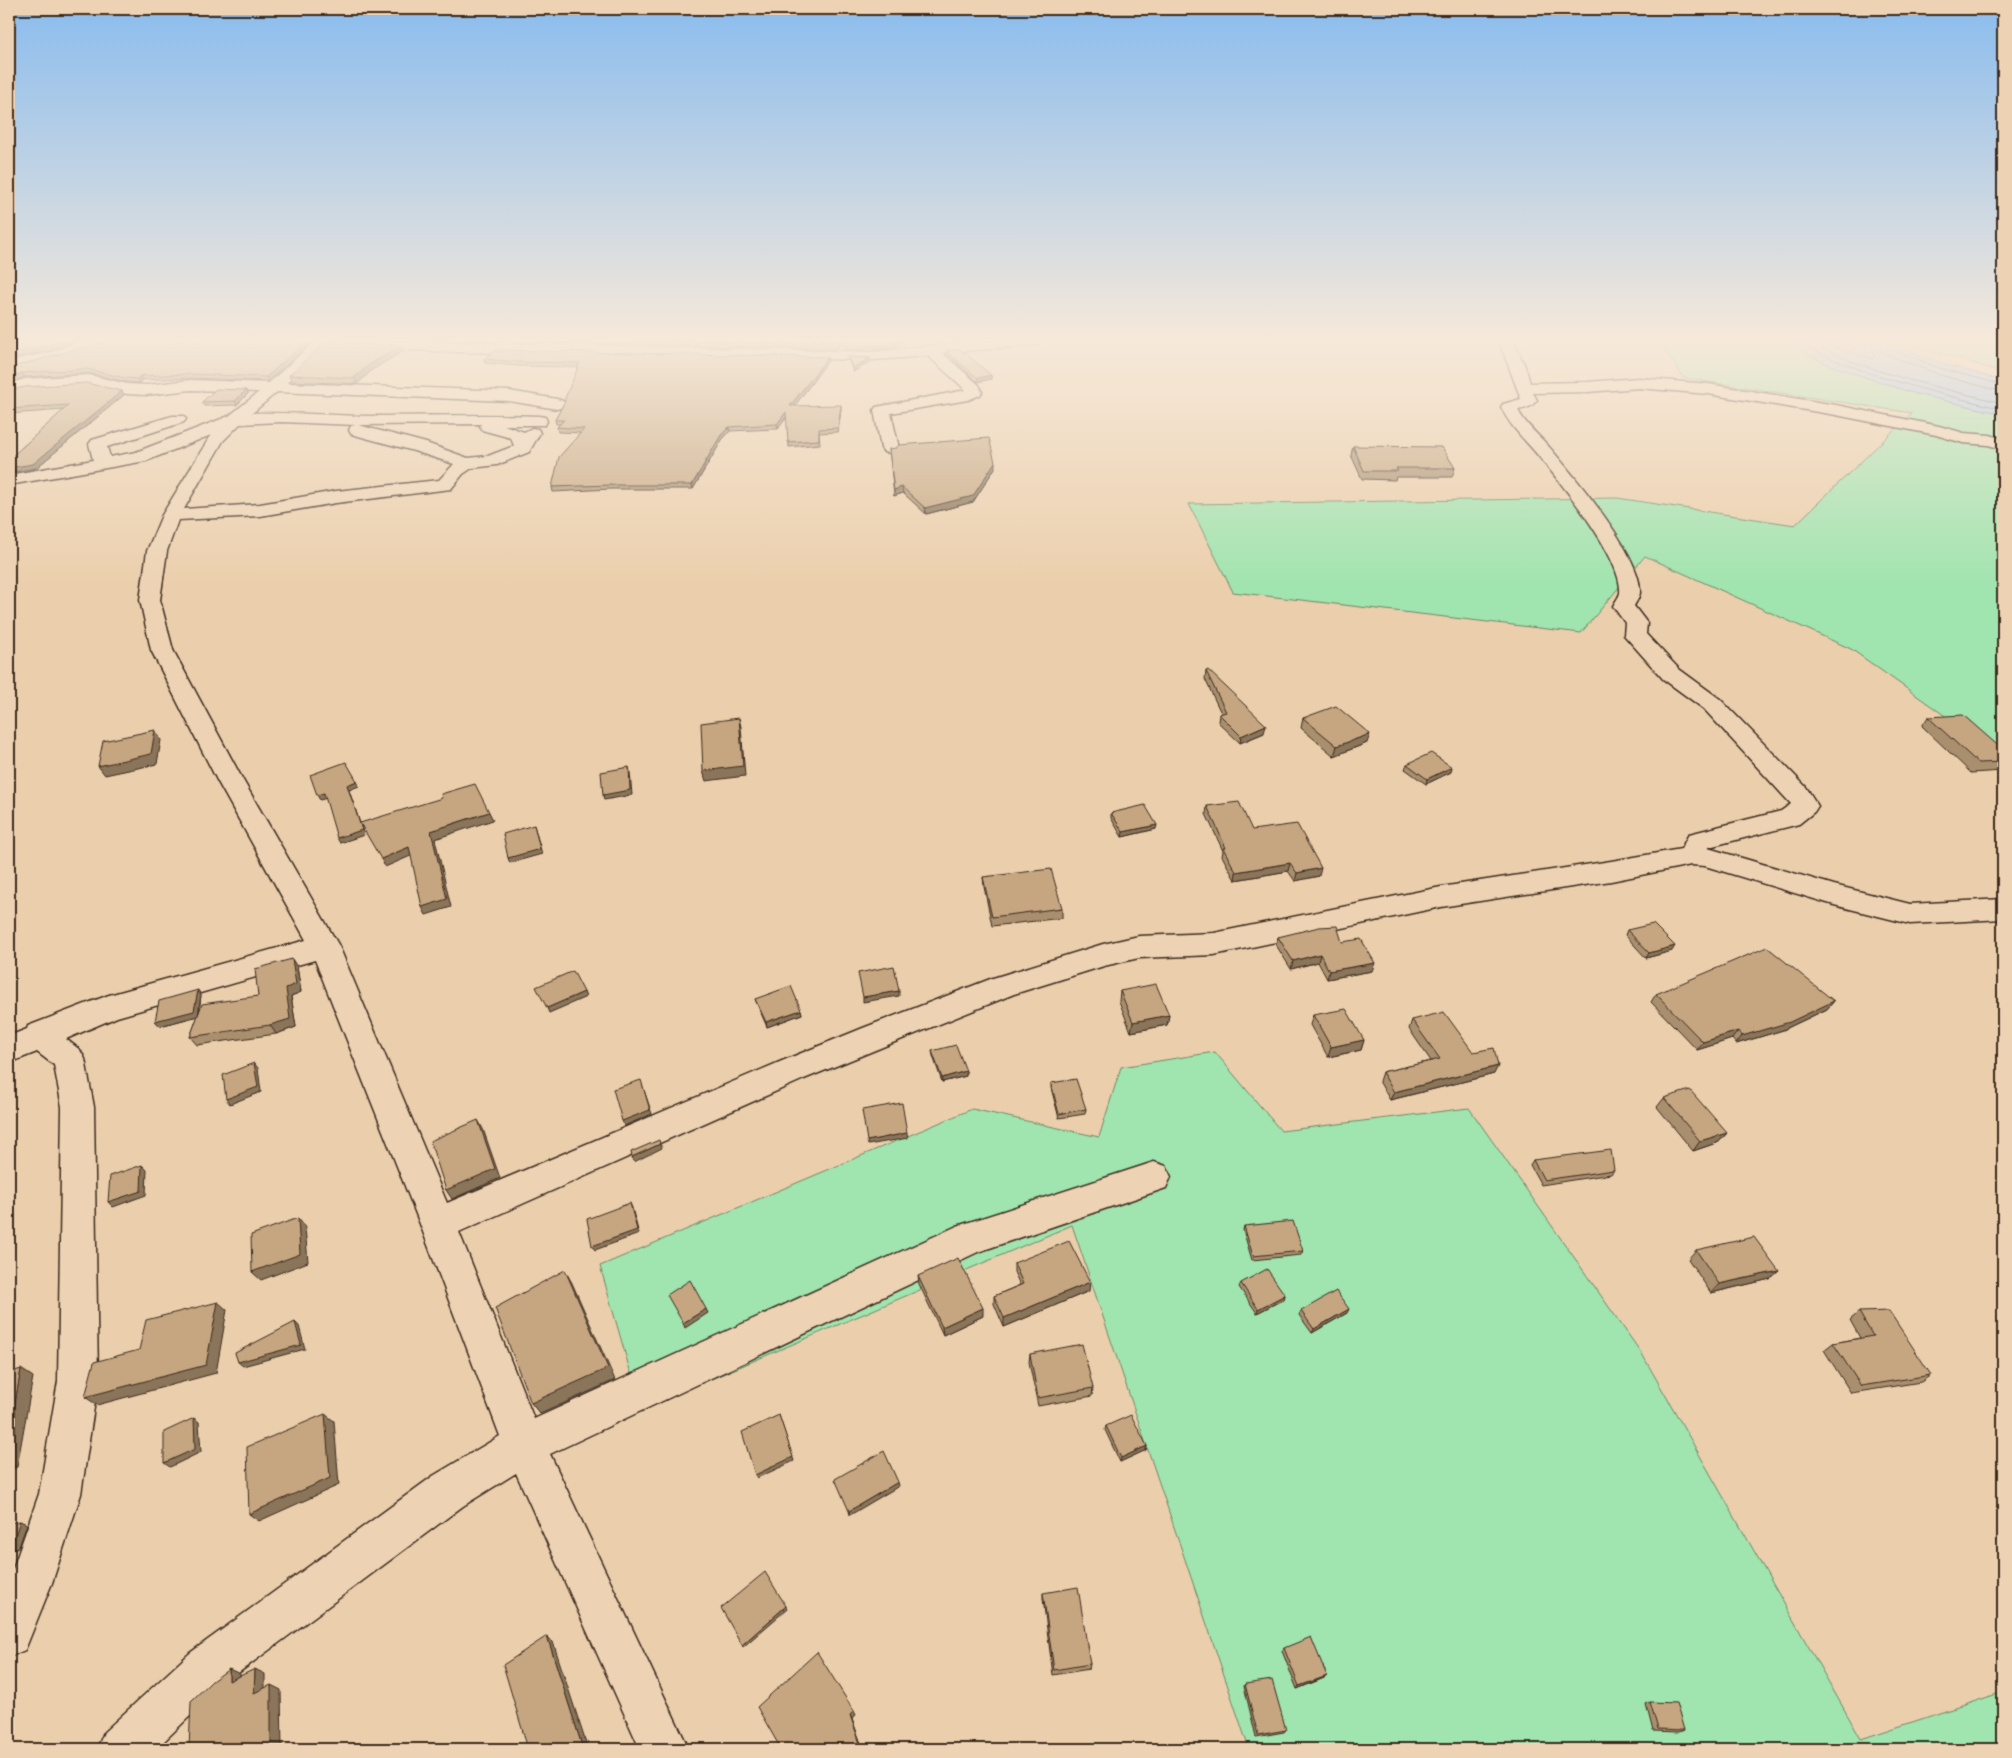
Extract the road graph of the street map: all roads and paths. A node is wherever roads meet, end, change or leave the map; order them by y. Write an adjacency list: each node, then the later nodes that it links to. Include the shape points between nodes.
1 (165, 423): 15 (street, via 98,444)
2 (225, 423): 13 (street)
3 (232, 423): 14 (street)
4 (328, 423): 16 (street)
5 (469, 423): 11 (street, via 518,435)
6 (537, 423): 11 (street)
7 (885, 423): 12 (street)
8 (1518, 423): 19 (street, via 1614,545 1626,574 1630,593 1623,606 1636,622 1635,635 1671,674 1717,709 1797,793 1805,806 1790,818 1698,840)
9 (1901, 423): 10 (street)
10 (2003, 444)
11 (524, 448): 16 (street, via 491,461)
12 (890, 448)
13 (161, 450): 14 (street); 15 (street)
14 (210, 450): 18 (street)
15 (103, 463): 17 (street)
16 (467, 463): 18 (street, via 456,470 445,485 336,497 260,510)
17 (9, 480)
18 (171, 515): 21 (street, via 157,551 150,600 162,650 231,782)
19 (1690, 856): 20 (street, via 1705,856 1910,914); 24 (street, via 1441,897 1214,944 1139,947 1103,955 1004,986 874,1037)
20 (2003, 909)
21 (324, 946): 22 (street, via 109,1007); 24 (street)
22 (24, 1043): 26 (street, via 69,1059 78,1107 78,1381 60,1494)
23 (1154, 1177): 25 (street, via 970,1238)
24 (438, 1224): 25 (street)
25 (524, 1444): 27 (street, via 448,1491 206,1669); 28 (street)
26 (9, 1634)
27 (121, 1749)
28 (665, 1749)

